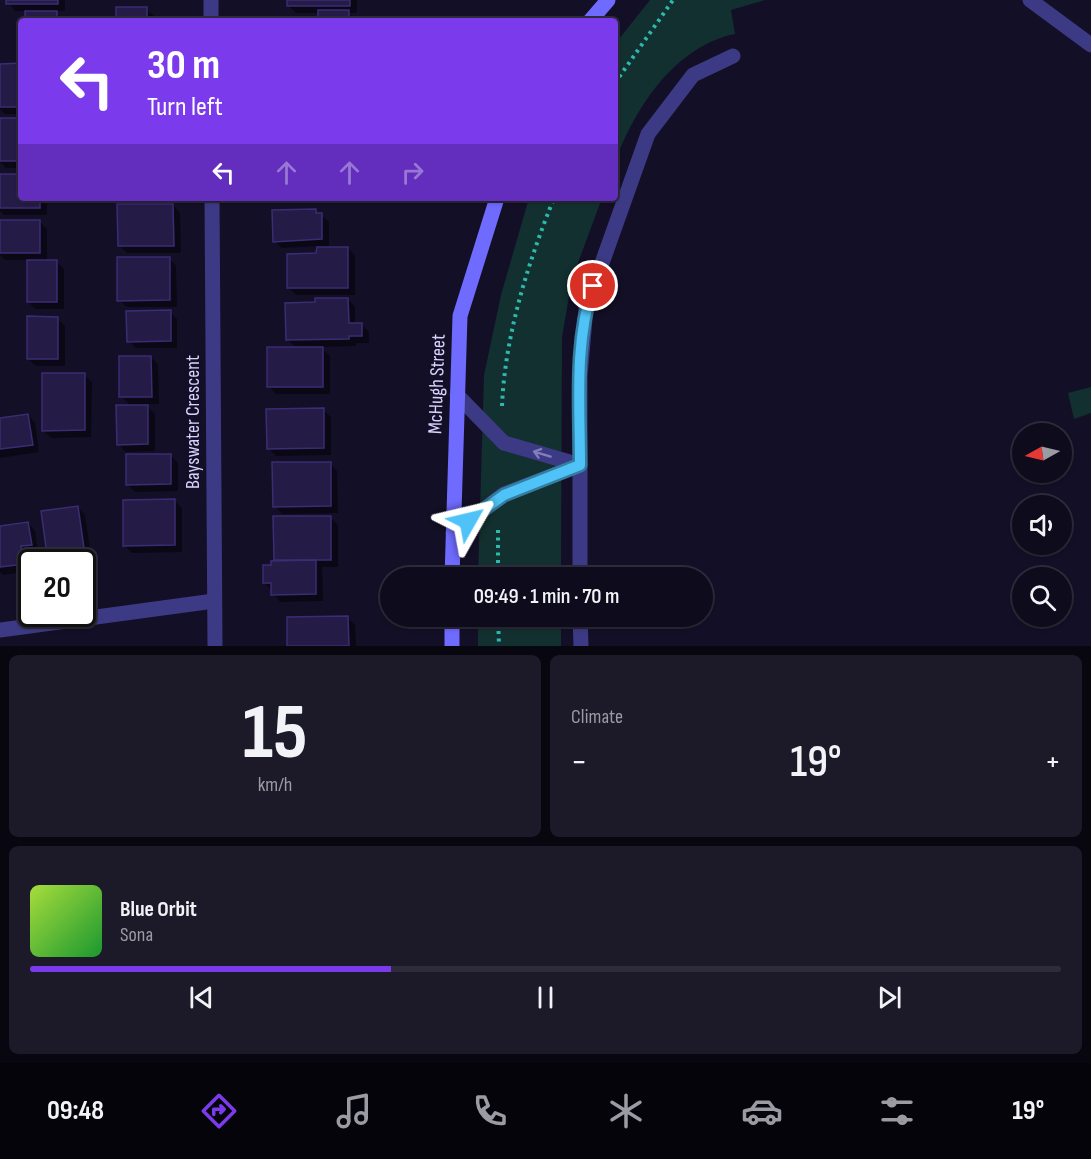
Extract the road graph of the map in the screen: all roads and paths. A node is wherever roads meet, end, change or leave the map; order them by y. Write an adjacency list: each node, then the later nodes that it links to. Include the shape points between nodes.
1 (211, 0): 5 (street)
2 (608, 0): 6 (main road)
3 (673, 0): 9 (path)
4 (1030, 0): 7 (street)
5 (211, 18)
6 (593, 18)
7 (1091, 45)
8 (733, 56): 15 (street, via 693,75 648,134 586,308 579,376)
9 (618, 79)
10 (212, 201): 21 (street, Bayswater Crescent)
11 (496, 201): 13 (main road, McHugh Street, via 460,316)
12 (553, 201): 14 (path, via 530,257 503,379)
13 (456, 394): 14 (street); 17 (main road, McHugh Street)
14 (501, 440): 15 (street, one-way to 14)
15 (580, 465): 16 (street); 20 (street)
16 (499, 498): 17 (street); 19 (path)
17 (453, 533): 18 (main road, McHugh Street)
18 (452, 567)
19 (498, 567)
20 (580, 567)
21 (214, 601): 25 (street); 26 (street, Bayswater Crescent)
22 (452, 627): 27 (main road)
23 (498, 627): 28 (path)
24 (580, 627): 29 (street)
25 (0, 630)
26 (215, 646)
27 (452, 646)
28 (499, 646)
29 (581, 646)

